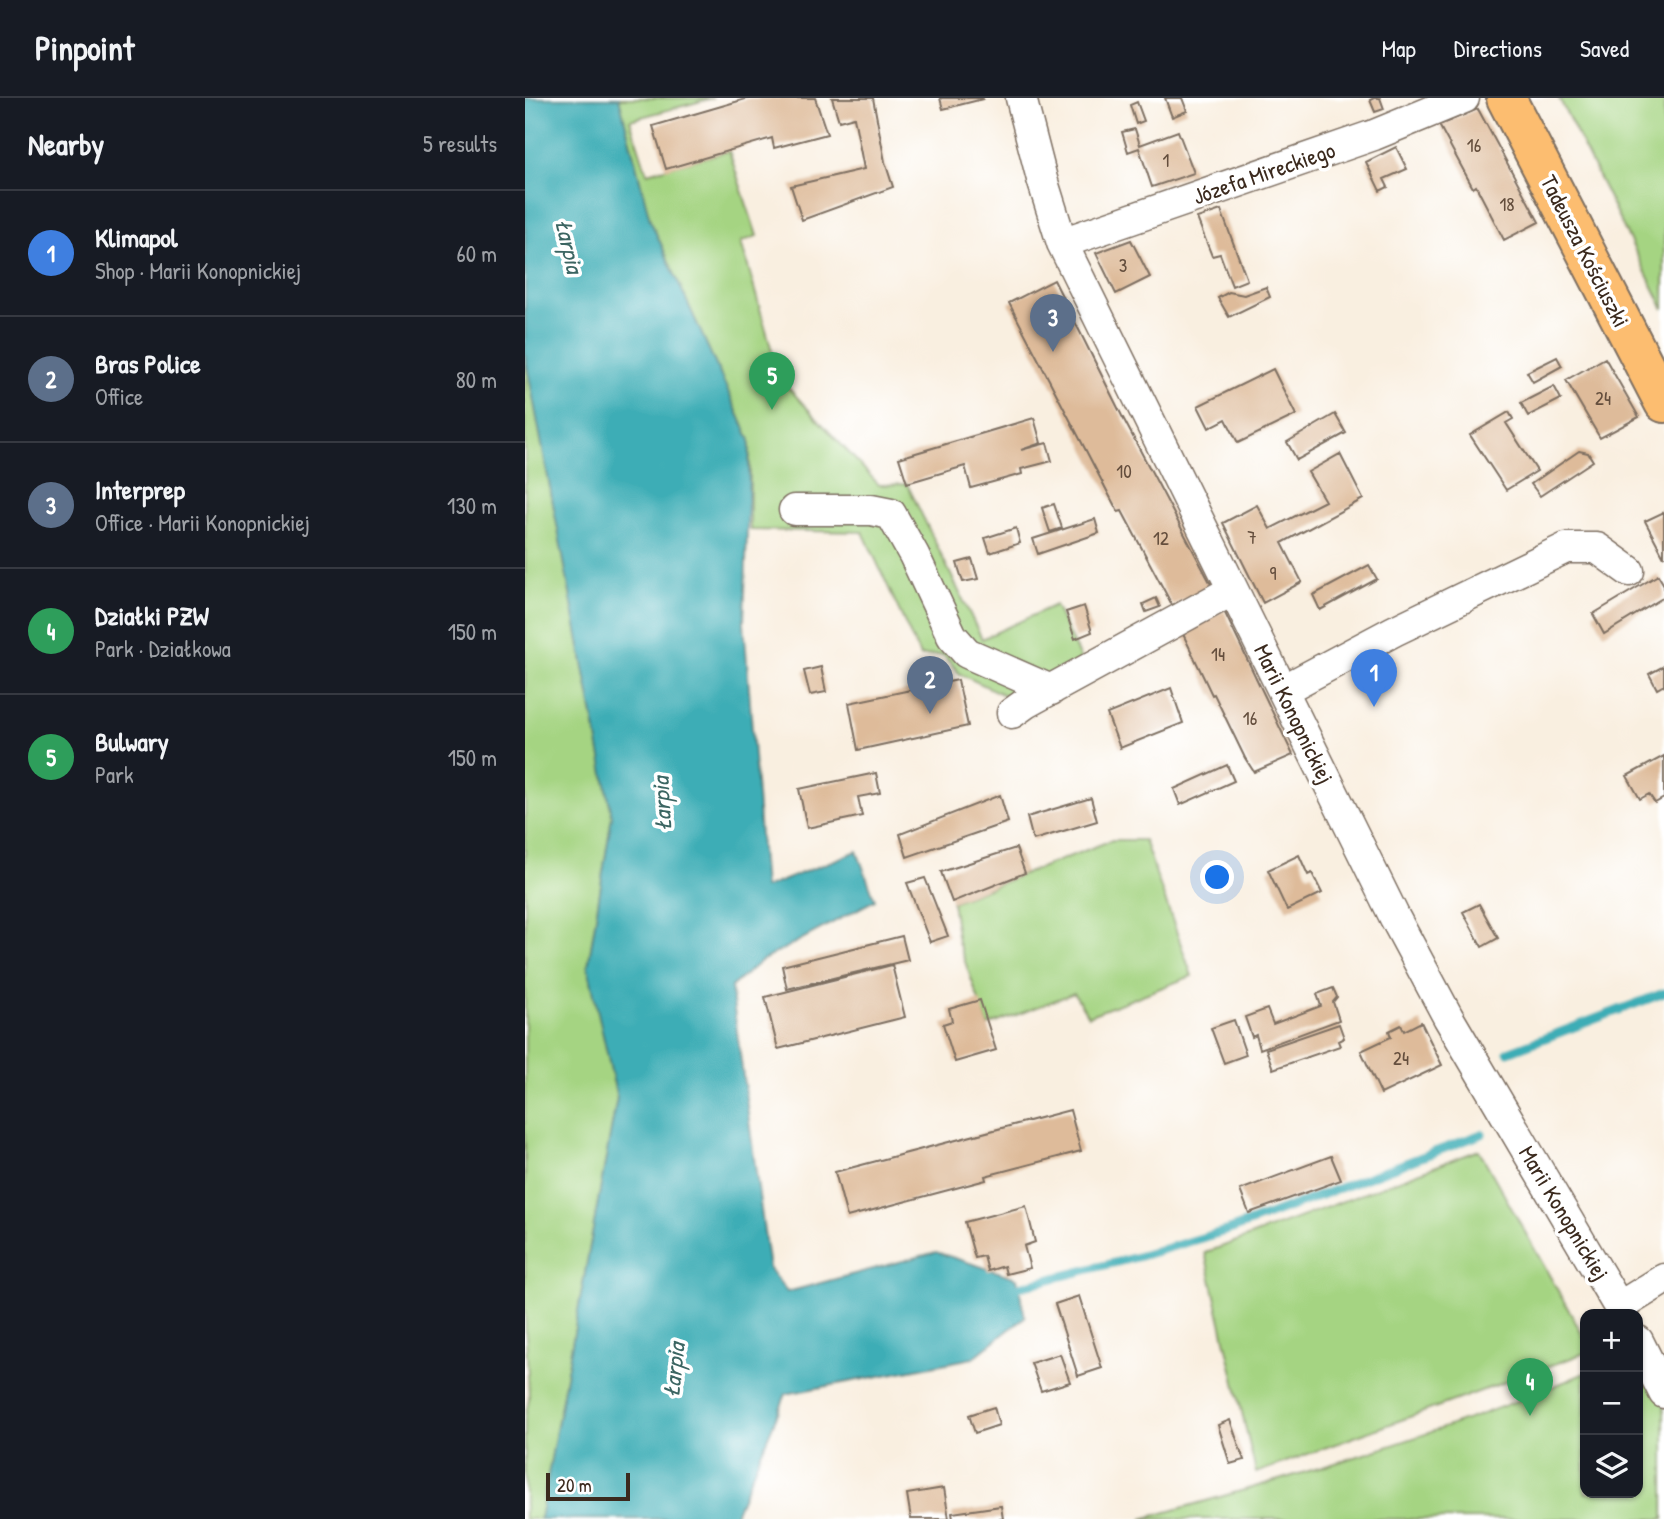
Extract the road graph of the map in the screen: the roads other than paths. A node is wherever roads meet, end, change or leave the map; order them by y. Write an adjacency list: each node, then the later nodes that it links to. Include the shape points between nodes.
1 (1021, 98): 4 (street, Marii Konopnickiej)
2 (1464, 98): 4 (street, Józefa Mireckiego, via 1374,135)
3 (1506, 98): 5 (main road, Tadeusza Kościuszki)
4 (1062, 243): 8 (street, Marii Konopnickiej)
5 (1664, 403)
6 (795, 510): 9 (street, via 891,514 952,636 967,653)
7 (1629, 571): 10 (street, via 1597,548 1566,548)
8 (1233, 590): 9 (street); 10 (street, Marii Konopnickiej)
9 (1051, 690): 11 (street)
10 (1283, 691): 13 (street, Marii Konopnickiej, via 1424,974)
11 (1012, 713)
12 (1664, 1279): 14 (street)
13 (1620, 1309)
14 (1622, 1309)
15 (1643, 1351): 16 (street)
16 (1664, 1393)

